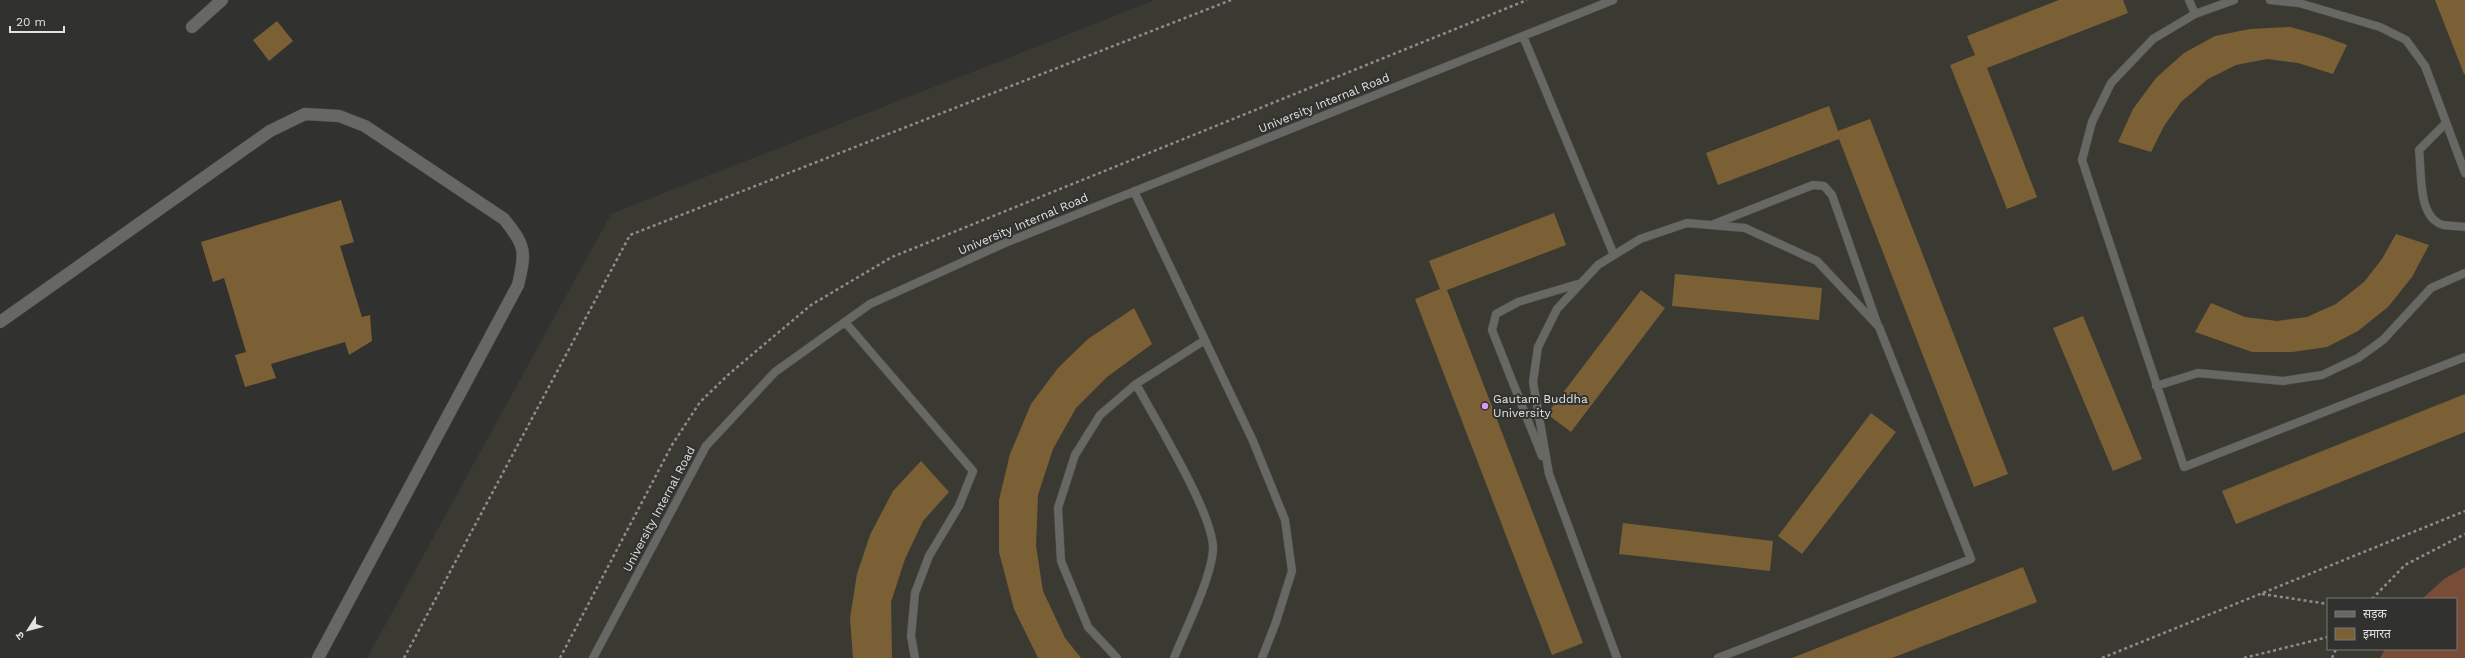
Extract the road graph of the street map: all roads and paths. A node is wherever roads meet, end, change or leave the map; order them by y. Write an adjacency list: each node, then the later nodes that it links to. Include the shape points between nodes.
1 (222, 0): 8 (street)
2 (1231, 0): 33 (path, via 630,235)
3 (1613, 0): 9 (lane, University Internal Road)
4 (2189, 0): 7 (lane)
5 (2234, 0): 7 (lane)
6 (2270, 0): 10 (lane, via 2299,3 2380,28 2406,40 2425,66)
7 (2195, 14): 24 (lane, via 2153,39 2111,83 2092,122 2082,160)
8 (192, 27)
9 (1523, 36): 12 (lane, University Internal Road); 15 (lane)
10 (2446, 123): 11 (lane); 14 (lane, via 2419,150 2425,207 2431,217 2442,224)
11 (2465, 173)
12 (1134, 191): 19 (lane, University Internal Road, via 1005,243 870,304); 21 (lane)
13 (1712, 225): 15 (lane, via 1687,223 1640,240); 20 (lane, via 1745,228 1817,261); 20 (lane, via 1813,185 1824,186 1832,195)
14 (2465, 227)
15 (1614, 256): 17 (lane, via 1598,265)
16 (2465, 273): 24 (lane, via 2431,288 2383,340 2358,358 2322,375 2283,381 2198,373)
17 (1582, 282): 25 (lane, via 1556,309 1538,347 1532,382); 25 (lane, via 1518,302 1496,314 1492,330)
18 (0, 322): 32 (street, via 270,131 305,114 339,116 366,126 504,220 517,235 525,258 518,285)
19 (845, 322): 34 (lane, University Internal Road, via 775,372 706,446); 35 (lane, via 973,471 959,506 929,556 915,593 912,636)
20 (1878, 327): 40 (lane, via 1971,559)
21 (1205, 340): 23 (lane); 38 (lane, via 1253,441 1285,520 1292,571)
22 (2465, 357): 24 (lane, via 2184,467)
23 (1136, 384): 36 (lane, via 1100,415 1075,455 1058,508 1061,561 1088,627); 37 (lane, via 1205,514 1213,548 1211,566)
24 (2156, 386)
25 (1548, 474): 39 (lane)
26 (2465, 512): 28 (path)
27 (2465, 534): 29 (path, via 2405,565)
28 (2262, 594): 30 (path); 41 (path)
29 (2373, 598)
30 (2327, 604)
31 (2327, 637): 42 (path)
32 (318, 658)
33 (404, 658)
34 (593, 658)
35 (915, 658)
36 (1117, 658)
37 (1174, 658)
38 (1262, 658)
39 (1617, 658)
40 (1718, 658)
41 (2102, 658)
42 (2244, 658)

